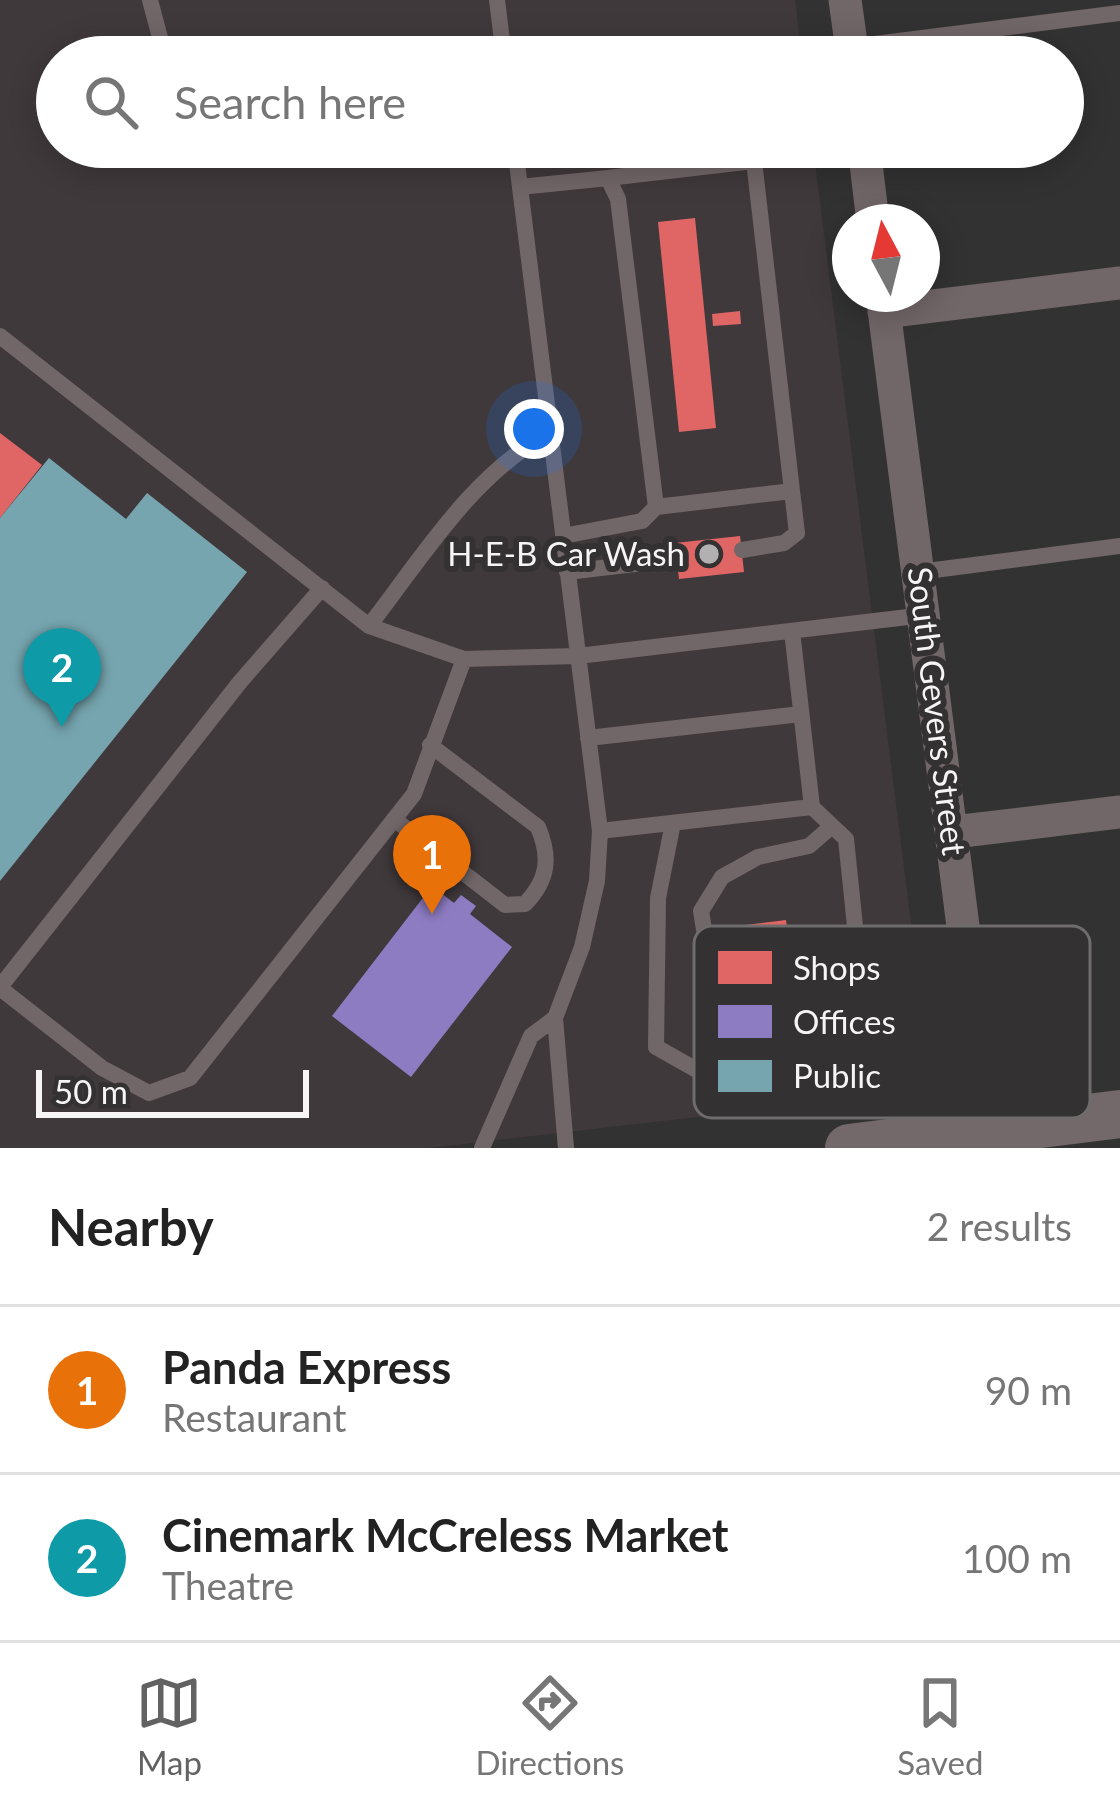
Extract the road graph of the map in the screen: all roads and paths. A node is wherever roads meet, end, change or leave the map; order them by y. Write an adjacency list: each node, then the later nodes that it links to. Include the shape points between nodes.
1 (150, 0): 5 (lane)
2 (497, 0): 6 (lane)
3 (845, 0): 7 (street)
4 (1120, 14): 8 (lane)
5 (160, 36)
6 (501, 36)
7 (850, 36)
8 (965, 36)
9 (518, 168): 14 (lane)
10 (694, 168): 13 (lane)
11 (755, 168): 21 (lane)
12 (867, 168): 15 (street)
13 (608, 178): 14 (lane); 22 (lane)
14 (520, 187): 20 (lane)
15 (871, 204)
16 (1120, 283): 17 (street)
17 (940, 298)
18 (884, 312): 28 (street, South Gevers Street)
19 (0, 336): 29 (lane)
20 (550, 432): 23 (lane); 31 (lane, via 505,457 473,490)
21 (792, 491): 22 (lane); 25 (lane, via 797,533)
22 (656, 507): 23 (lane, via 642,521)
23 (563, 536): 27 (lane)
24 (1120, 546): 28 (lane)
25 (742, 550)
26 (677, 559): 27 (lane)
27 (567, 572): 33 (lane)
28 (919, 572): 30 (street, South Gevers Street)
29 (322, 588): 31 (lane); 48 (lane)
30 (925, 615): 32 (lane); 44 (street, South Gevers Street)
31 (370, 626): 34 (lane)
32 (792, 631): 33 (lane); 35 (lane)
33 (578, 656): 34 (lane); 36 (lane)
34 (464, 659): 37 (lane)
35 (801, 715): 36 (lane); 38 (lane)
36 (588, 738): 43 (lane)
37 (430, 745): 40 (lane, via 414,794); 40 (lane, via 538,827 547,847 539,890 525,904 505,905)
38 (812, 807): 41 (lane); 42 (lane)
39 (1120, 812): 44 (street)
40 (394, 819): 48 (lane, via 190,1078 149,1093 102,1068)
41 (673, 823): 43 (lane); 50 (lane, via 658,898 656,1047)
42 (832, 826): 45 (lane, via 808,846 758,857 722,877 701,911); 46 (lane, via 846,839)
43 (600, 831): 49 (lane, via 587,925)
44 (953, 832): 47 (street, South Gevers Street)
45 (703, 926)
46 (855, 926)
47 (971, 926)
48 (0, 988)
49 (555, 1018): 53 (lane, via 531,1036); 54 (lane)
50 (694, 1070)
51 (1120, 1114): 52 (main road)
52 (1010, 1134): 55 (main road)
53 (482, 1148)
54 (566, 1148)
55 (849, 1148)

